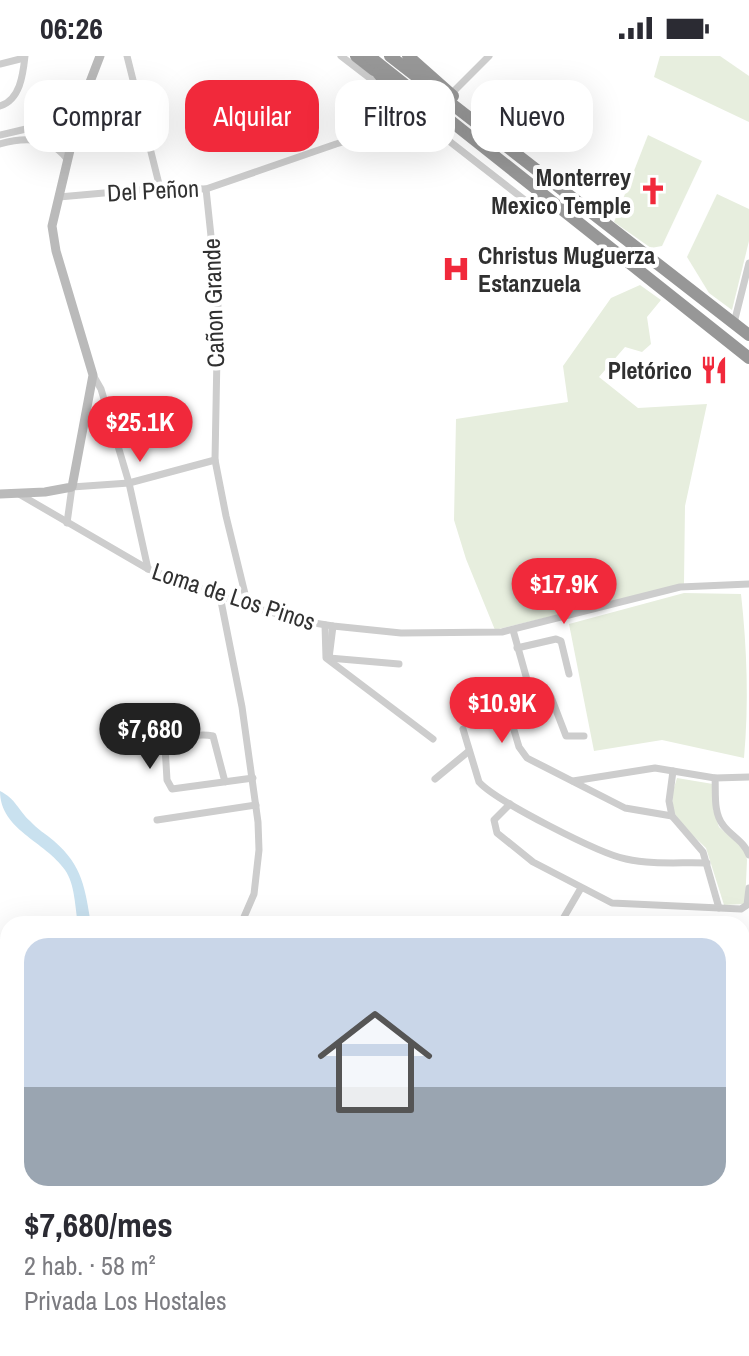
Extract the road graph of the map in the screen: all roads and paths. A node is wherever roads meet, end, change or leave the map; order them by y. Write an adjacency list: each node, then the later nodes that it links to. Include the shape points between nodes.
1 (100, 56): 12 (street)
2 (127, 56): 31 (street)
3 (341, 56): 13 (street)
4 (356, 56): 11 (highway)
5 (369, 56): 22 (highway)
6 (390, 56): 21 (highway)
7 (408, 56): 16 (highway)
8 (489, 56): 17 (street)
9 (25, 57): 10 (street); 19 (street, via 16,95)
10 (0, 64)
11 (378, 73): 14 (highway); 15 (highway)
12 (89, 80)
13 (371, 80)
14 (384, 80)
15 (386, 80)
16 (435, 80)
17 (455, 90)
18 (455, 98): 20 (highway)
19 (0, 106)
20 (471, 112)
21 (471, 118)
22 (456, 125): 34 (highway)
23 (24, 129): 24 (street)
24 (0, 135)
25 (455, 141): 34 (street, via 526,201)
26 (0, 144): 30 (street, via 34,139 58,147)
27 (335, 144): 32 (street, Del Peñon)
28 (69, 152): 30 (street)
29 (515, 152): 36 (highway)
30 (67, 159): 33 (street)
31 (160, 188): 32 (street, Del Peñon); 33 (street, Del Peñon)
32 (206, 189): 40 (street, Cañon Grande, via 218,302)
33 (59, 197): 39 (street, via 52,235)
34 (550, 202): 38 (highway)
35 (749, 263): 36 (street)
36 (734, 323): 37 (highway)
37 (749, 335)
38 (749, 358)
39 (93, 375): 41 (street); 42 (street)
40 (215, 460): 41 (street); 49 (street, Cañon Grande)
41 (129, 483): 42 (street); 46 (street)
42 (72, 487): 43 (street); 45 (street)
43 (19, 494): 44 (street); 45 (street, Loma de Los Pinos)
44 (1, 496)
45 (67, 523): 46 (street, Loma de Los Pinos)
46 (148, 569): 48 (street, Loma de Los Pinos)
47 (749, 584): 51 (street, Loma de Los Pinos, via 680,587)
48 (220, 596): 49 (street, Loma de Los Pinos); 63 (street)
49 (248, 606): 50 (street, Loma de Los Pinos)
50 (329, 626): 51 (street, Loma de Los Pinos, via 424,633); 53 (street)
51 (513, 630): 52 (street)
52 (517, 648): 55 (street, via 561,641); 58 (street, via 531,694 551,697 566,736)
53 (329, 658): 54 (street); 59 (street)
54 (399, 664)
55 (569, 674)
56 (511, 720): 66 (street, via 523,755)
57 (463, 729): 60 (street)
58 (584, 736)
59 (433, 739)
60 (469, 751): 65 (street); 68 (street, via 479,782)
61 (673, 771): 64 (street); 66 (street, via 655,768); 70 (street)
62 (749, 777): 64 (street)
63 (253, 778): 67 (street); 69 (street)
64 (715, 778): 72 (street, via 721,822)
65 (435, 779)
66 (573, 781): 70 (street, via 625,808)
67 (225, 782): 67 (street, via 213,736 165,746 172,789)
68 (510, 804): 73 (street, via 624,859); 74 (street, via 493,824 497,833 519,853)
69 (256, 805): 71 (street); 78 (street, via 259,850 254,894)
70 (672, 816): 73 (street, via 700,846)
71 (157, 820)
72 (749, 855)
73 (707, 863): 77 (street)
74 (581, 888): 77 (street, via 612,903); 79 (street)
75 (749, 888): 76 (street)
76 (747, 905): 77 (street)
77 (719, 908)
78 (244, 916)
79 (565, 916)

